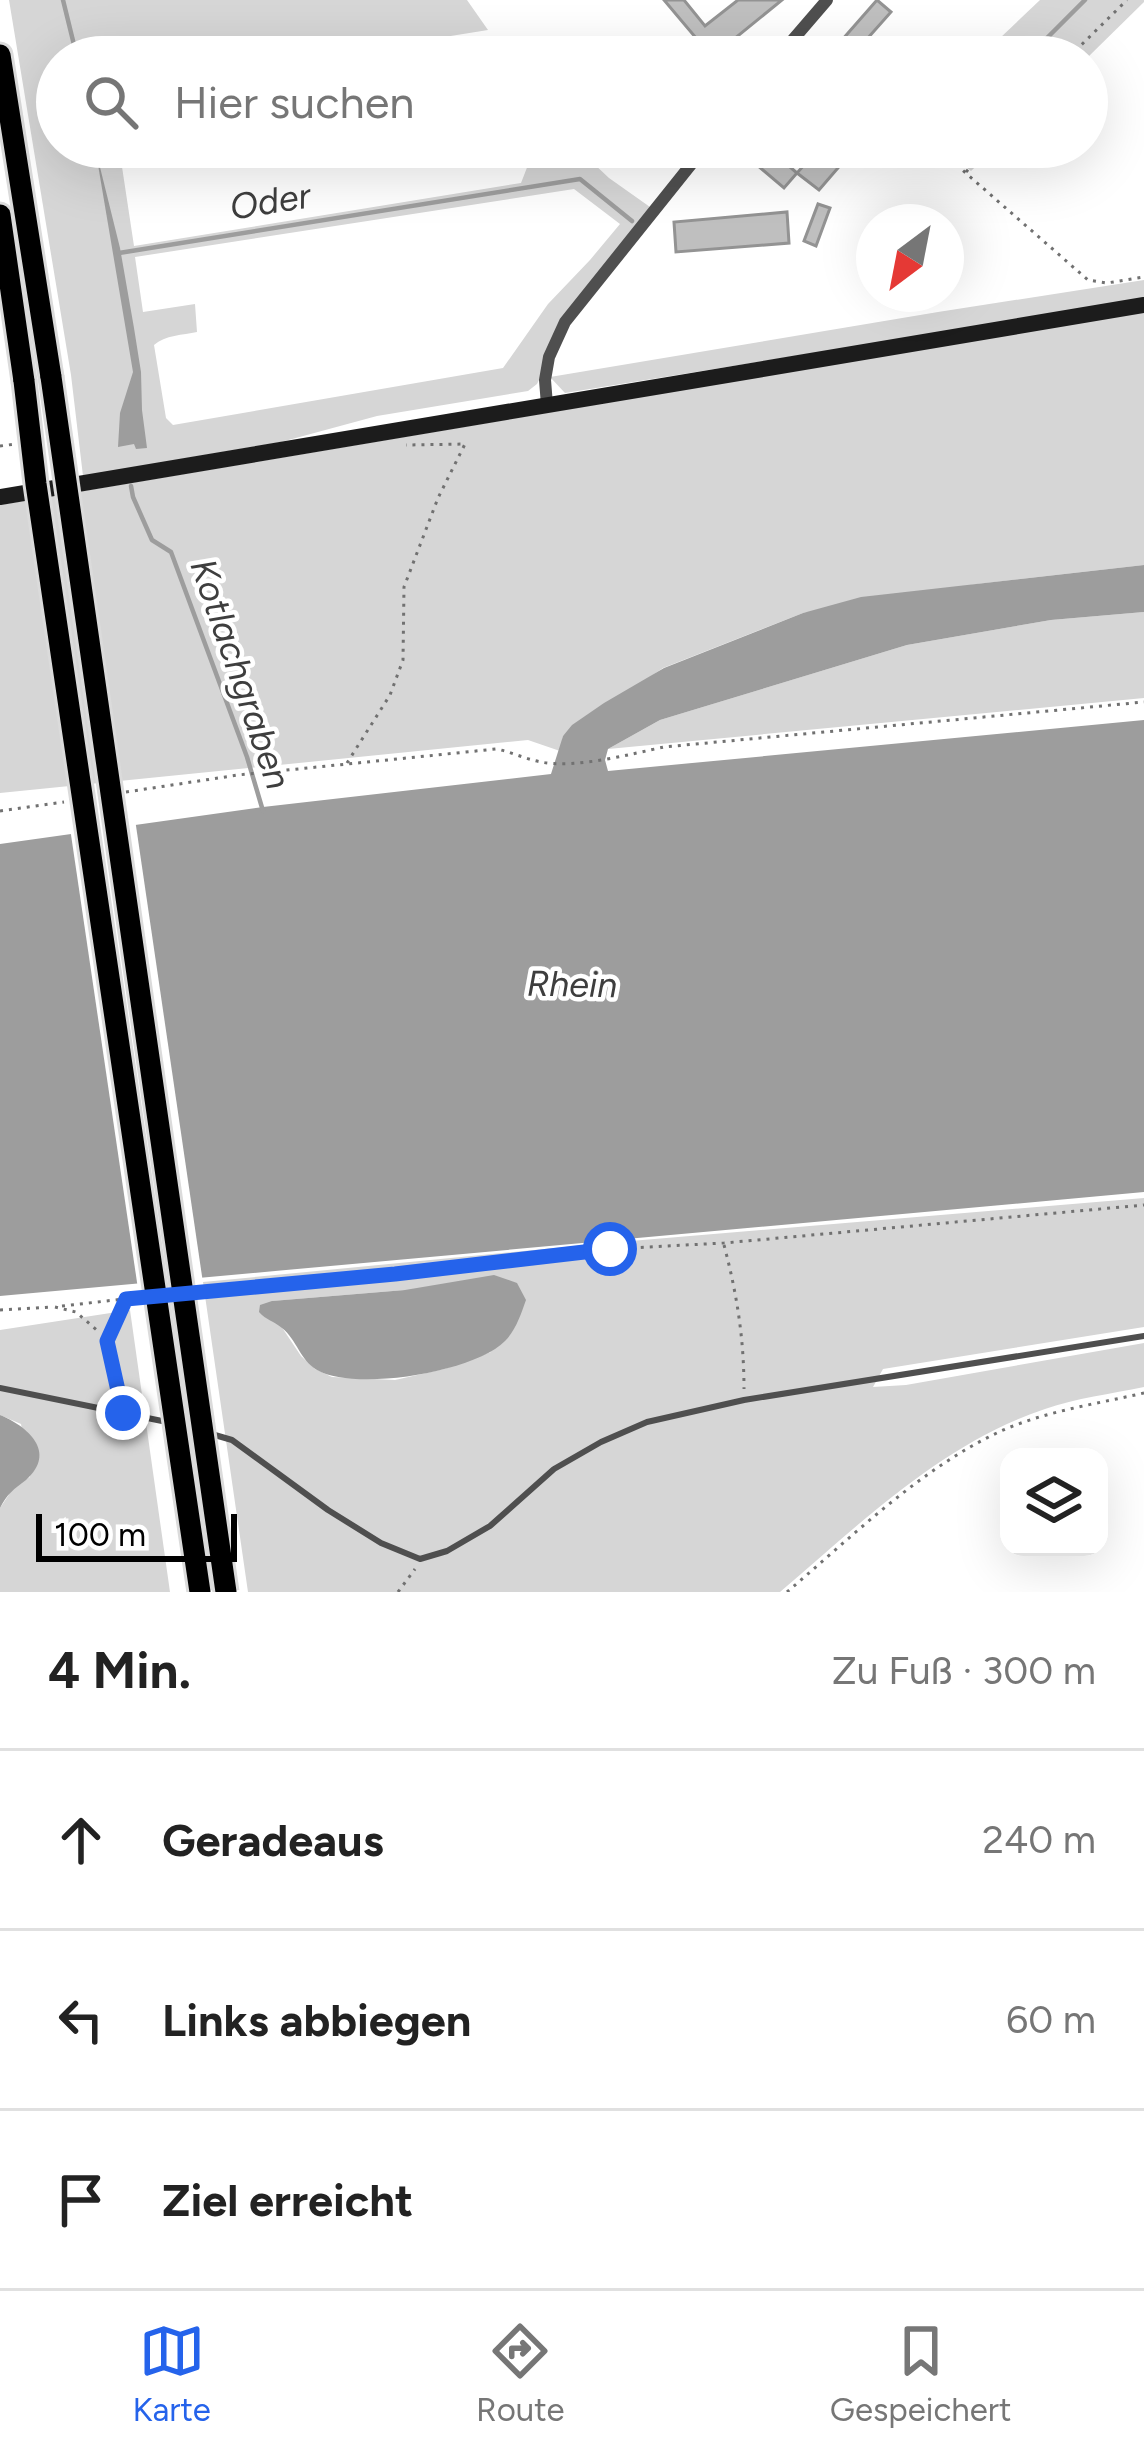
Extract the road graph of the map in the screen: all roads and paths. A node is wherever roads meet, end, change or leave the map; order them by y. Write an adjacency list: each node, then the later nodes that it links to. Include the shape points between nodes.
1 (827, 0): 3 (street)
2 (1126, 0): 6 (path)
3 (800, 31): 4 (street); 5 (path)
4 (796, 36)
5 (806, 36)
6 (1090, 36)
7 (0, 55): 36 (highway, bridge)
8 (688, 168): 15 (street, via 565,322 549,357)
9 (961, 168): 11 (path)
10 (970, 168): 11 (path)
11 (966, 172): 13 (path, via 1088,280)
12 (0, 215): 35 (highway, bridge)
13 (1144, 277)
14 (1144, 305): 15 (street)
15 (547, 405): 17 (street)
16 (465, 444): 19 (path, via 404,587 403,660 391,695)
17 (0, 497)
18 (1144, 702): 19 (path, via 664,747 605,760 541,762 496,749)
19 (346, 765): 20 (path)
20 (238, 775)
21 (1144, 1205): 22 (path)
22 (724, 1244): 23 (path); 32 (path, via 744,1343)
23 (197, 1292)
24 (149, 1296): 25 (path)
25 (126, 1299): 26 (path); 29 (path)
26 (55, 1307): 27 (path); 29 (path, via 76,1312)
27 (0, 1310)
28 (1144, 1336): 32 (lane)
29 (107, 1341): 33 (lane)
30 (0, 1388): 33 (lane)
31 (1144, 1393): 38 (path, via 998,1433 890,1504)
32 (744, 1400): 34 (lane, via 647,1422 601,1442 554,1469 490,1526)
33 (123, 1413): 34 (lane, via 232,1440 328,1510)
34 (420, 1559): 37 (path)
35 (200, 1592)
36 (226, 1592)
37 (398, 1592)
38 (787, 1592)

